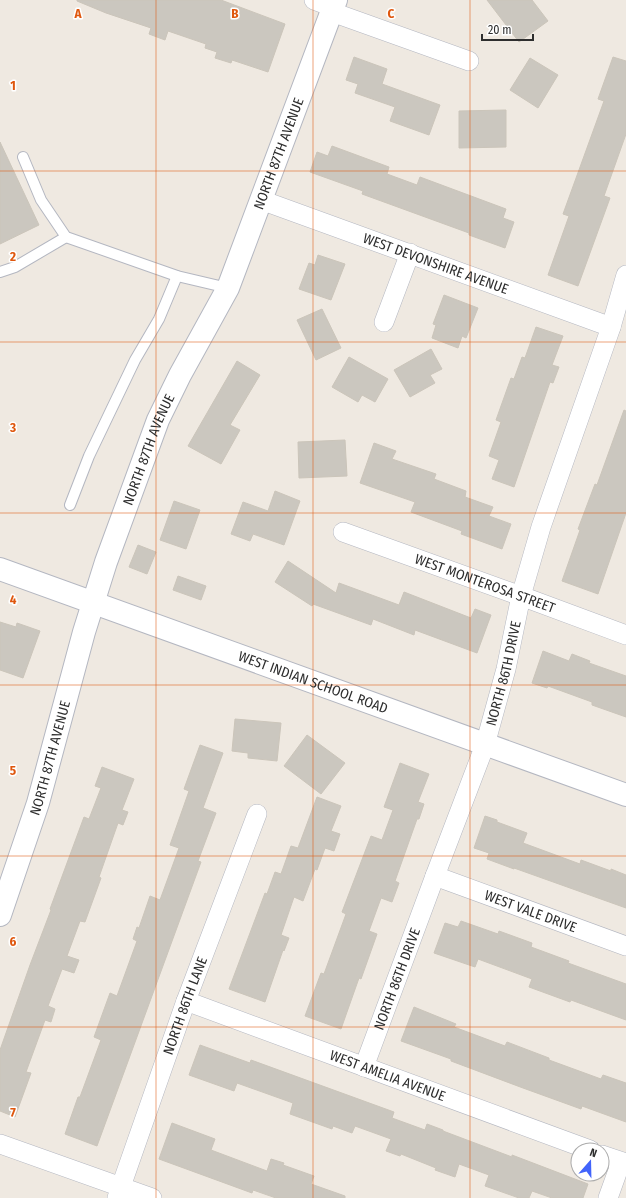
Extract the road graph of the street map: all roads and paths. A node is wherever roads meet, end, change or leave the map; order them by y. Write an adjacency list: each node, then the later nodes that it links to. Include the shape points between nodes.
1 (329, 5): 2 (street); 4 (street, NORTH 87TH AVENUE)
2 (469, 61)
3 (23, 157): 5 (lane, via 41,200)
4 (261, 200): 6 (street, WEST DEVONSHIRE AVENUE); 10 (street, NORTH 87TH AVENUE)
5 (66, 237): 7 (lane, via 15,267); 9 (lane)
6 (410, 253): 11 (street); 12 (street, WEST DEVONSHIRE AVENUE)
7 (0, 272)
8 (626, 275): 12 (street, NORTH 86TH DRIVE)
9 (177, 276): 10 (lane); 13 (lane, via 159,319 135,360 89,456)
10 (228, 288): 17 (street, NORTH 87TH AVENUE, via 158,420)
11 (384, 322)
12 (612, 327): 16 (street, NORTH 86TH DRIVE, via 541,528)
13 (70, 505)
14 (343, 532): 16 (street, WEST MONTEROSA STREET)
15 (0, 569): 17 (street, WEST INDIAN SCHOOL ROAD)
16 (522, 596): 18 (street, WEST MONTEROSA STREET); 19 (street, NORTH 86TH DRIVE, via 506,669)
17 (92, 602): 19 (street, WEST INDIAN SCHOOL ROAD); 23 (street, NORTH 87TH AVENUE, via 38,803)
18 (626, 635)
19 (485, 745): 20 (street, WEST INDIAN SCHOOL ROAD); 22 (street, NORTH 86TH DRIVE)
20 (626, 795)
21 (257, 814): 25 (street, NORTH 86TH LANE)
22 (435, 876): 24 (street, WEST VALE DRIVE); 26 (street, NORTH 86TH DRIVE)
23 (0, 915)
24 (626, 946)
25 (186, 1002): 26 (street, WEST AMELIA AVENUE); 31 (street, NORTH 86TH LANE)
26 (364, 1067): 27 (street, WEST AMELIA AVENUE)
27 (570, 1143)
28 (0, 1144): 31 (street)
29 (610, 1157): 30 (street)
30 (624, 1162): 33 (street)
31 (119, 1192): 32 (street)
32 (152, 1198)
33 (608, 1198)

